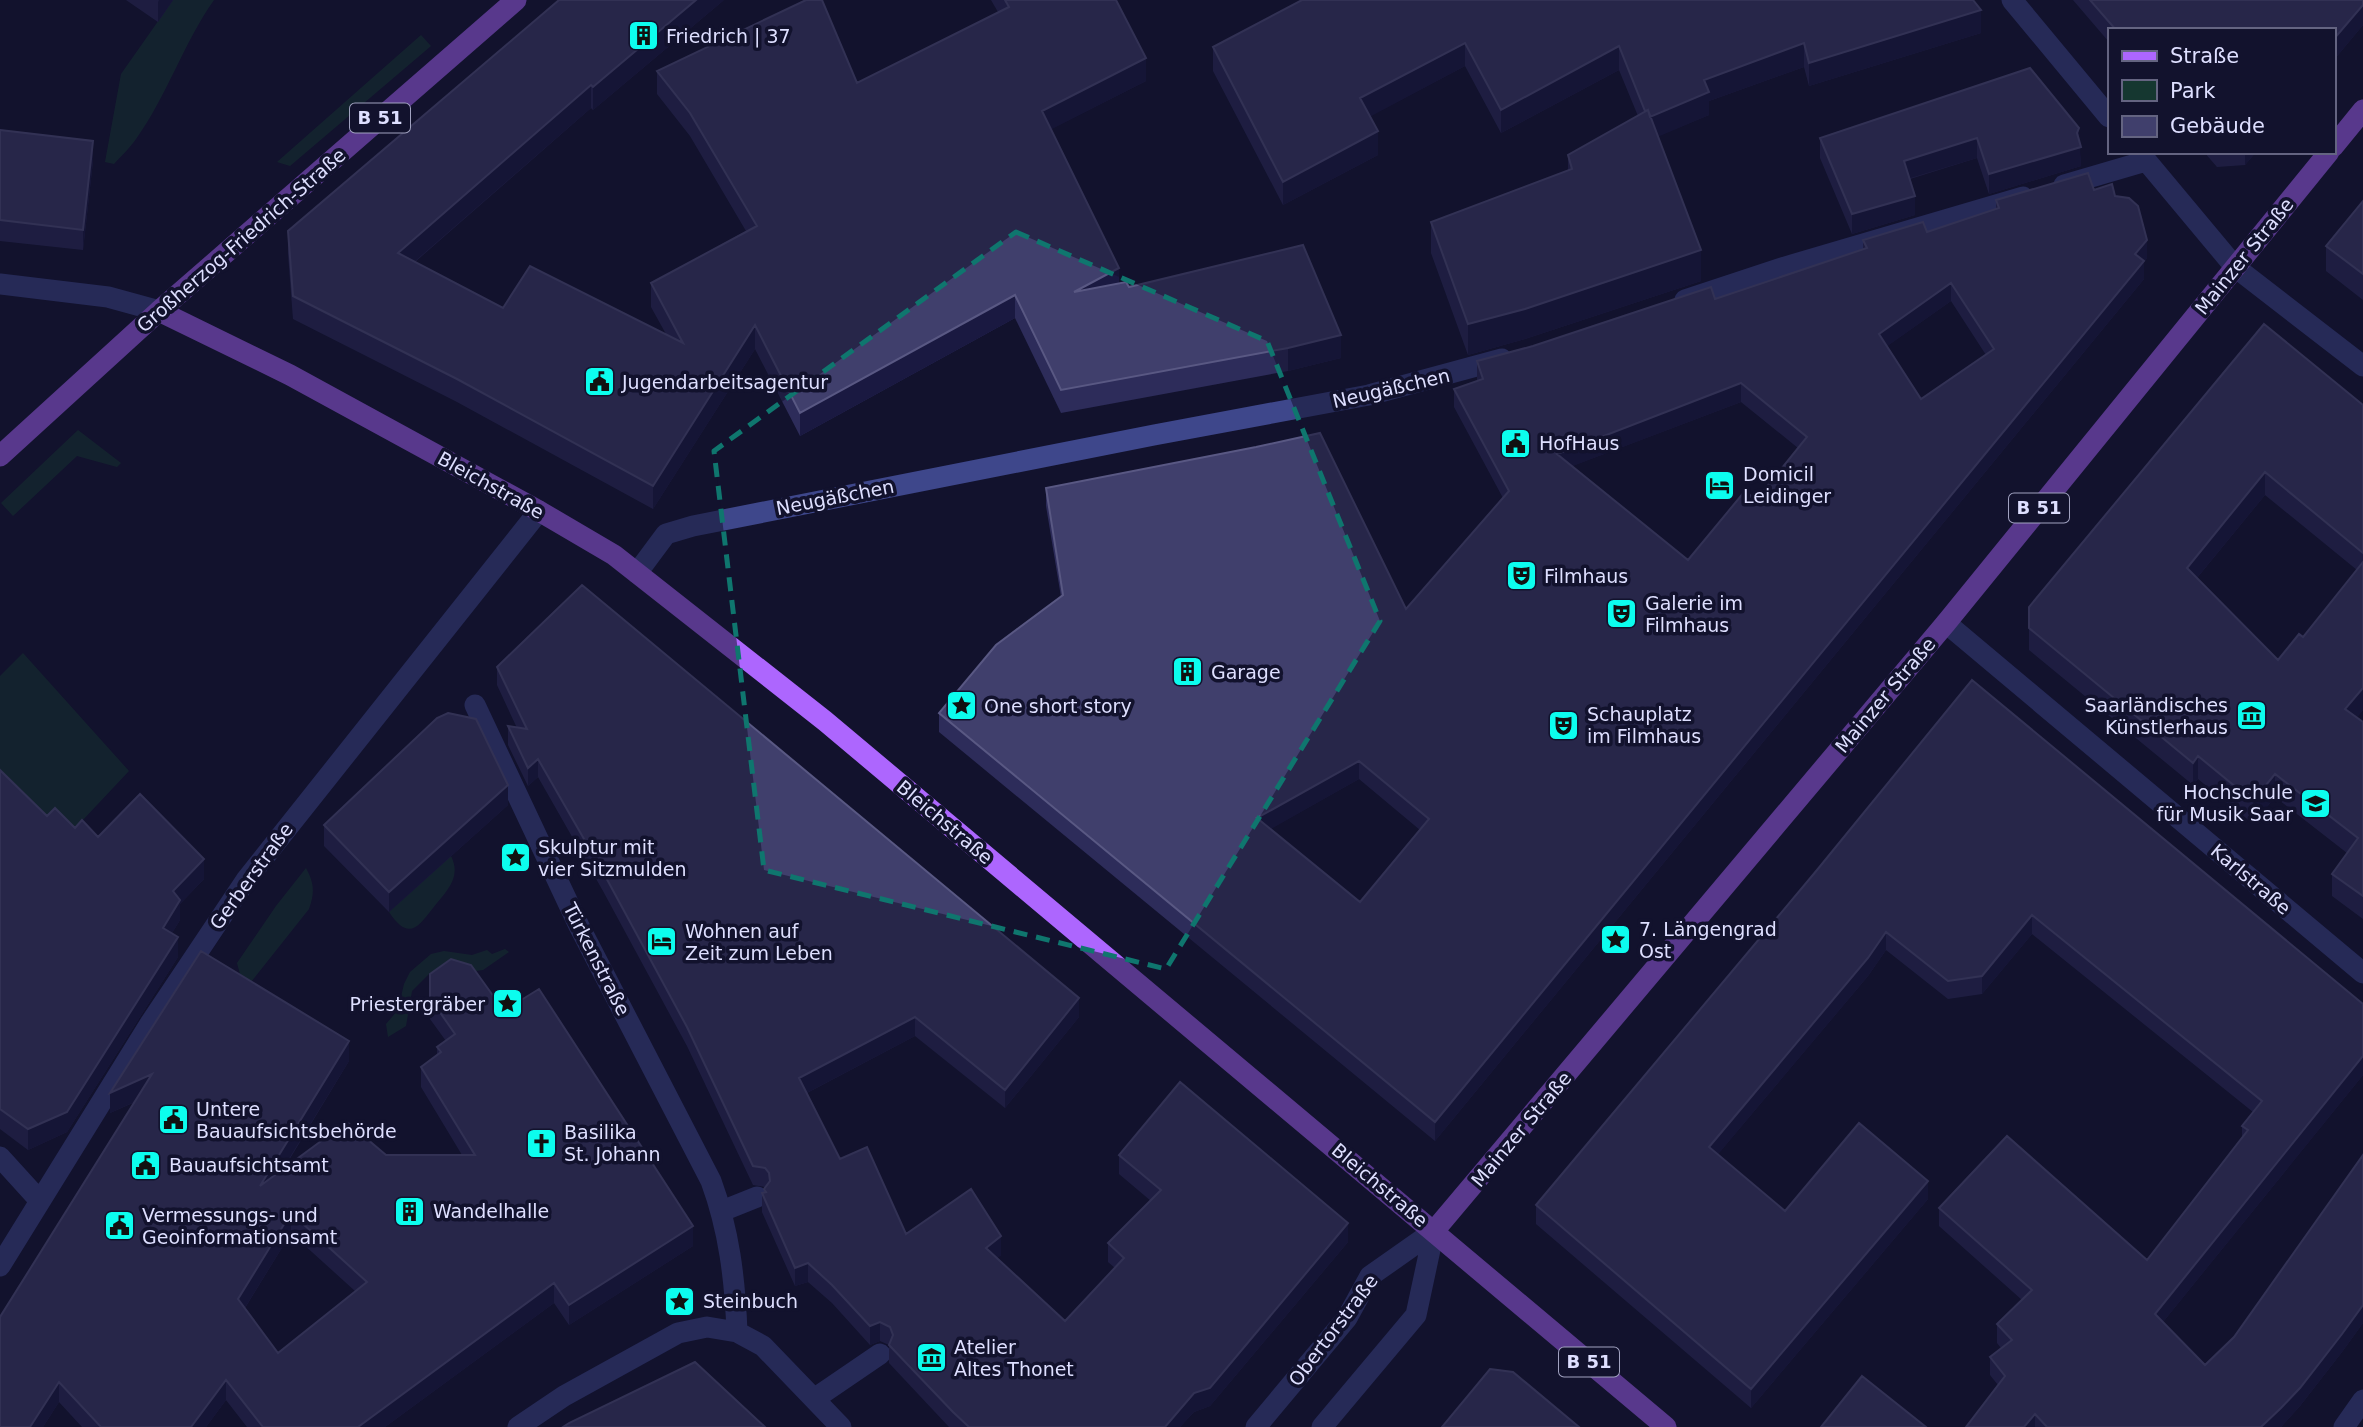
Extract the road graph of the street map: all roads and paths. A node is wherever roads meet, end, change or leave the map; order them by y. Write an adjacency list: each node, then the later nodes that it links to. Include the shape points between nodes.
1 (516, 0): 11 (main road, Großherzog-Friedrich-Straße / B 51)
2 (2012, 0): 4 (street)
3 (2363, 110): 5 (main road)
4 (2108, 116)
5 (2335, 145)
6 (2327, 154): 8 (main road, Mainzer Straße / B 51)
7 (2142, 156): 8 (street); 10 (street, via 2043,191)
8 (2235, 267): 13 (street); 17 (main road, Mainzer Straße / B 51)
9 (0, 284): 11 (street, via 108,297)
10 (1672, 304)
11 (159, 311): 14 (main road, Großherzog-Friedrich-Straße / B 51); 15 (main road, Bleichstraße, via 290,375)
12 (1516, 355): 16 (street, Neugäßchen, via 1369,395 693,526 666,534)
13 (2363, 366)
14 (0, 456)
15 (539, 511): 16 (main road, Bleichstraße); 22 (street, Gerberstraße, via 246,880)
16 (637, 573): 24 (main road, Bleichstraße, via 825,721)
17 (1946, 623): 19 (street, Karlstraße); 24 (main road, Mainzer Straße / B 51)
18 (475, 705): 23 (street, Türkenstraße, via 579,926 711,1181)
19 (2363, 974)
20 (0, 1157): 22 (street)
21 (757, 1197): 23 (street)
22 (40, 1201): 25 (street, Gerberstraße)
23 (722, 1212): 26 (street, Türkenstraße, via 736,1290)
24 (1434, 1231): 32 (street, Obertorstraße, via 1370,1276 1347,1318); 33 (street, via 1416,1315); 34 (main road, Bleichstraße / B 51)
25 (0, 1266)
26 (737, 1332): 28 (street, via 763,1346); 30 (street, via 707,1326 678,1333)
27 (880, 1354): 28 (street)
28 (814, 1399): 31 (street)
29 (2363, 1400): 35 (street)
30 (518, 1427)
31 (841, 1427)
32 (1256, 1427)
33 (1322, 1427)
34 (1666, 1427)
35 (2344, 1427)

